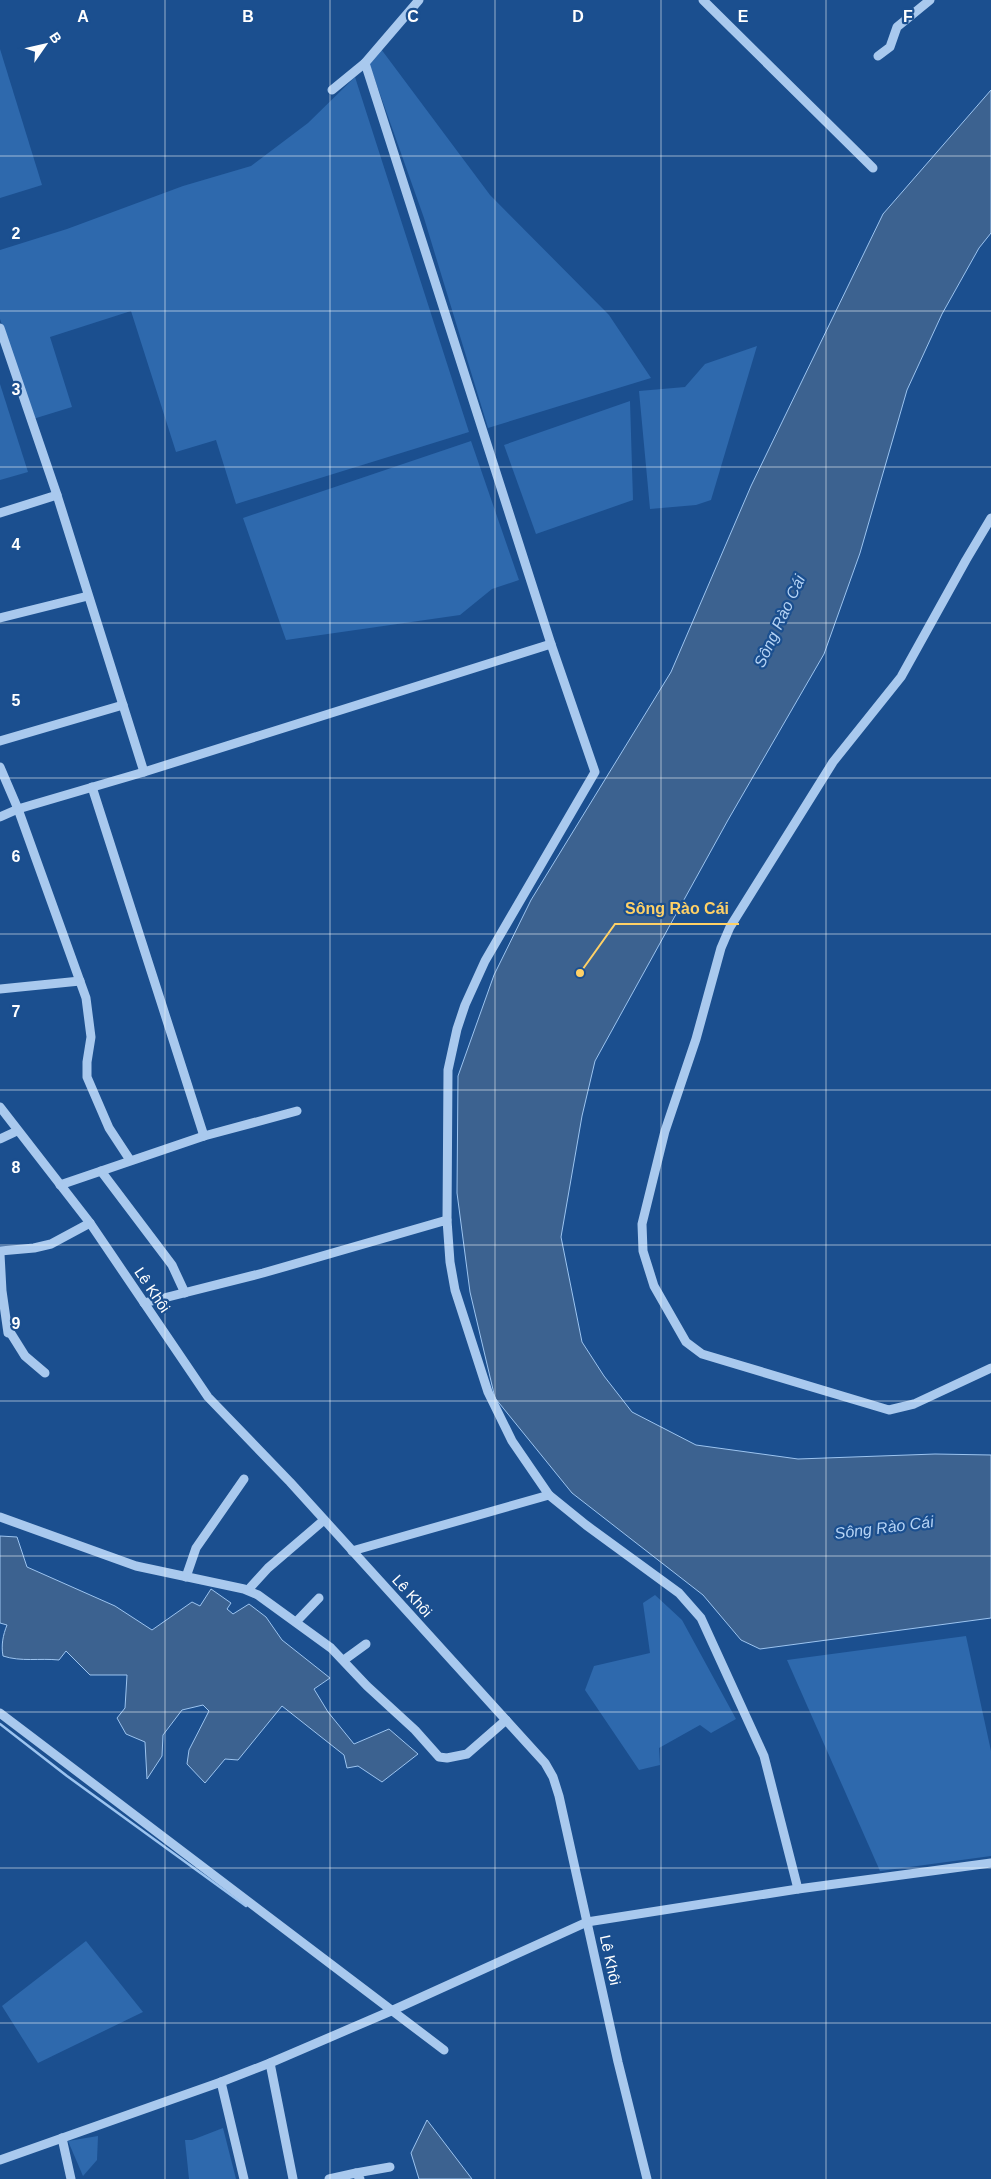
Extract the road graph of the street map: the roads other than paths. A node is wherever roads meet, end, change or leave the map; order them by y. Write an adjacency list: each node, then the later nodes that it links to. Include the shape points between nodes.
1 (419, 0): 5 (street)
2 (703, 0): 7 (street)
3 (930, 0): 4 (street, via 898,26 890,48)
4 (878, 56)
5 (366, 63): 6 (street); 14 (street)
6 (332, 90)
7 (873, 168)
8 (0, 328): 9 (street)
9 (56, 495): 10 (street); 12 (street)
10 (0, 513)
11 (991, 518): 38 (street, via 898,682 833,762 730,927 663,1138 642,1232 643,1251 656,1291 686,1342 702,1354 889,1410 914,1404)
12 (88, 596): 13 (street); 15 (street)
13 (0, 618)
14 (551, 644): 18 (street); 32 (street, via 595,772 485,961 457,1029 448,1070)
15 (123, 705): 16 (street); 18 (street)
16 (0, 741)
17 (0, 767): 20 (street)
18 (144, 772): 19 (street)
19 (92, 787): 20 (street); 27 (street)
20 (18, 809): 21 (street); 22 (street)
21 (0, 817)
22 (80, 981): 23 (street); 29 (street, via 86,998 91,1037 87,1077 109,1128)
23 (0, 989)
24 (0, 1107): 26 (street, Lê Khôi)
25 (297, 1111): 27 (street)
26 (17, 1131): 28 (street); 31 (street, Lê Khôi)
27 (204, 1136): 29 (street)
28 (0, 1139)
29 (130, 1160): 30 (street)
30 (101, 1171): 31 (street); 36 (street, via 172,1265)
31 (60, 1185): 33 (street, Lê Khôi)
32 (447, 1220): 36 (street); 41 (street, via 455,1290 488,1392 512,1441)
33 (90, 1223): 34 (street, via 51,1244); 37 (street, Lê Khôi)
34 (0, 1253): 35 (street)
35 (1, 1291): 39 (street, via 9,1333 25,1356)
36 (185, 1293): 37 (street)
37 (144, 1303): 43 (street, Lê Khôi, via 208,1397)
38 (991, 1368)
39 (45, 1373)
40 (244, 1479): 45 (street, via 196,1548)
41 (549, 1494): 44 (street); 54 (street, via 678,1593 701,1618 764,1756)
42 (0, 1517): 45 (street, via 119,1560)
43 (324, 1520): 44 (street, Lê Khôi); 46 (street, via 268,1568)
44 (352, 1551): 52 (street, Lê Khôi)
45 (186, 1577): 46 (street)
46 (248, 1590): 48 (street)
47 (319, 1598): 48 (street)
48 (296, 1622): 50 (street)
49 (366, 1644): 50 (street)
50 (344, 1660): 52 (street, via 439,1757 467,1754)
51 (0, 1713): 56 (street)
52 (506, 1720): 55 (street, Lê Khôi, via 545,1763 553,1777)
53 (991, 1863): 54 (street)
54 (798, 1889): 55 (street)
55 (588, 1922): 56 (street); 68 (street, Lê Khôi)
56 (391, 2012): 57 (street); 58 (street)
57 (444, 2050)
58 (270, 2064): 59 (street); 66 (street)
59 (221, 2082): 60 (street); 65 (street)
60 (62, 2138): 61 (street); 64 (street)
61 (0, 2160)
62 (390, 2168): 63 (street)
63 (358, 2176): 67 (street)
64 (71, 2179)
65 (244, 2179)
66 (293, 2179)
67 (329, 2179)
68 (647, 2179)

